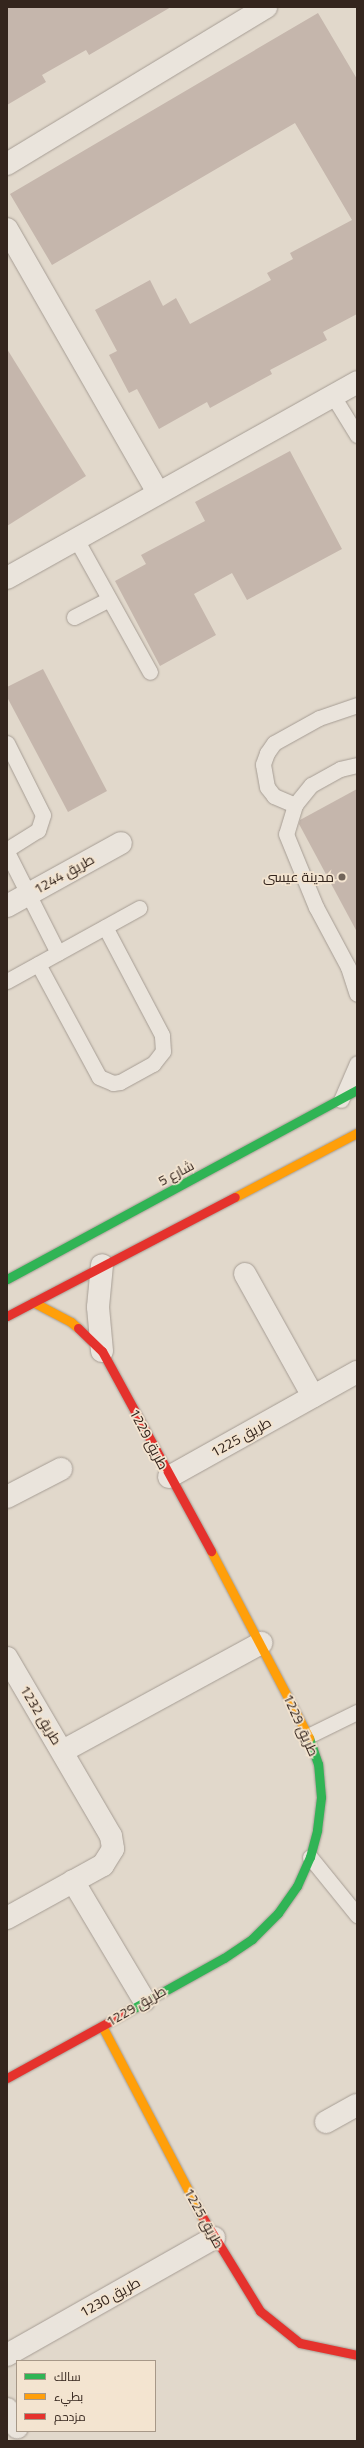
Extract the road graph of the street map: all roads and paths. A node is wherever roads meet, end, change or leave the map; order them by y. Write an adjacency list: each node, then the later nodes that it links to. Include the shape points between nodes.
1 (266, 7): 2 (street)
2 (7, 164)
3 (7, 229): 7 (street)
4 (357, 382): 5 (street)
5 (334, 396): 6 (lane); 7 (street)
6 (357, 435)
7 (158, 494): 8 (street)
8 (76, 539): 9 (street); 10 (lane)
9 (7, 578)
10 (109, 599): 11 (lane); 12 (lane)
11 (74, 616)
12 (150, 672)
13 (357, 705): 16 (lane, via 319,718 274,744 266,753 262,764 267,787 274,796)
14 (7, 743): 18 (lane, via 43,815 38,830)
15 (357, 765): 16 (lane, via 340,769 311,786)
16 (295, 805): 27 (lane, via 286,834 316,907 348,967)
17 (121, 843): 20 (street, طريق 1244)
18 (7, 848)
19 (7, 852): 20 (lane)
20 (28, 894): 21 (street, طريق 1244); 24 (lane)
21 (7, 906)
22 (139, 908): 23 (lane)
23 (105, 927): 24 (lane); 25 (lane, via 162,1035 163,1051 153,1064 120,1082 113,1083 99,1077)
24 (58, 953): 25 (lane)
25 (38, 964): 26 (lane)
26 (7, 981)
27 (357, 994)
28 (357, 1062): 30 (lane)
29 (357, 1090): 30 (street, شارع 5)
30 (341, 1100): 34 (street, شارع 5)
31 (357, 1133): 32 (street)
32 (102, 1265): 35 (street); 37 (street, طريق 1229, via 98,1307)
33 (245, 1274): 39 (street)
34 (7, 1279)
35 (33, 1302): 36 (street); 37 (street, طريق 1229, via 71,1322)
36 (7, 1316)
37 (102, 1351): 41 (street, طريق 1229)
38 (357, 1372): 39 (street, طريق 1225)
39 (313, 1396): 41 (street, طريق 1225)
40 (61, 1469): 42 (street)
41 (169, 1477): 43 (street, طريق 1229)
42 (7, 1497)
43 (261, 1643): 46 (street, طريق 1229); 47 (street)
44 (7, 1658): 47 (street, طريق 1232)
45 (357, 1712): 46 (lane)
46 (308, 1736): 48 (street, طريق 1229, via 318,1764 321,1797 317,1830)
47 (63, 1752): 49 (street, طريق 1232, via 113,1842 108,1861)
48 (310, 1857): 50 (lane); 52 (street, طريق 1229, via 297,1886 278,1913 252,1939 224,1958)
49 (73, 1881): 51 (street, طريق 1232); 52 (street)
50 (357, 1915)
51 (7, 1918)
52 (144, 2000): 53 (street, طريق 1229)
53 (102, 2026): 54 (street, طريق 1229); 57 (street, طريق 1225)
54 (7, 2078)
55 (357, 2105): 56 (street)
56 (326, 2122)
57 (214, 2238): 58 (street, طريق 1225, via 260,2311 277,2325 300,2343); 59 (street, طريق 1230)
58 (357, 2354)
59 (7, 2355)
60 (7, 2410): 61 (street)
61 (16, 2425)
62 (20, 2432): 63 (street)
63 (25, 2441)

